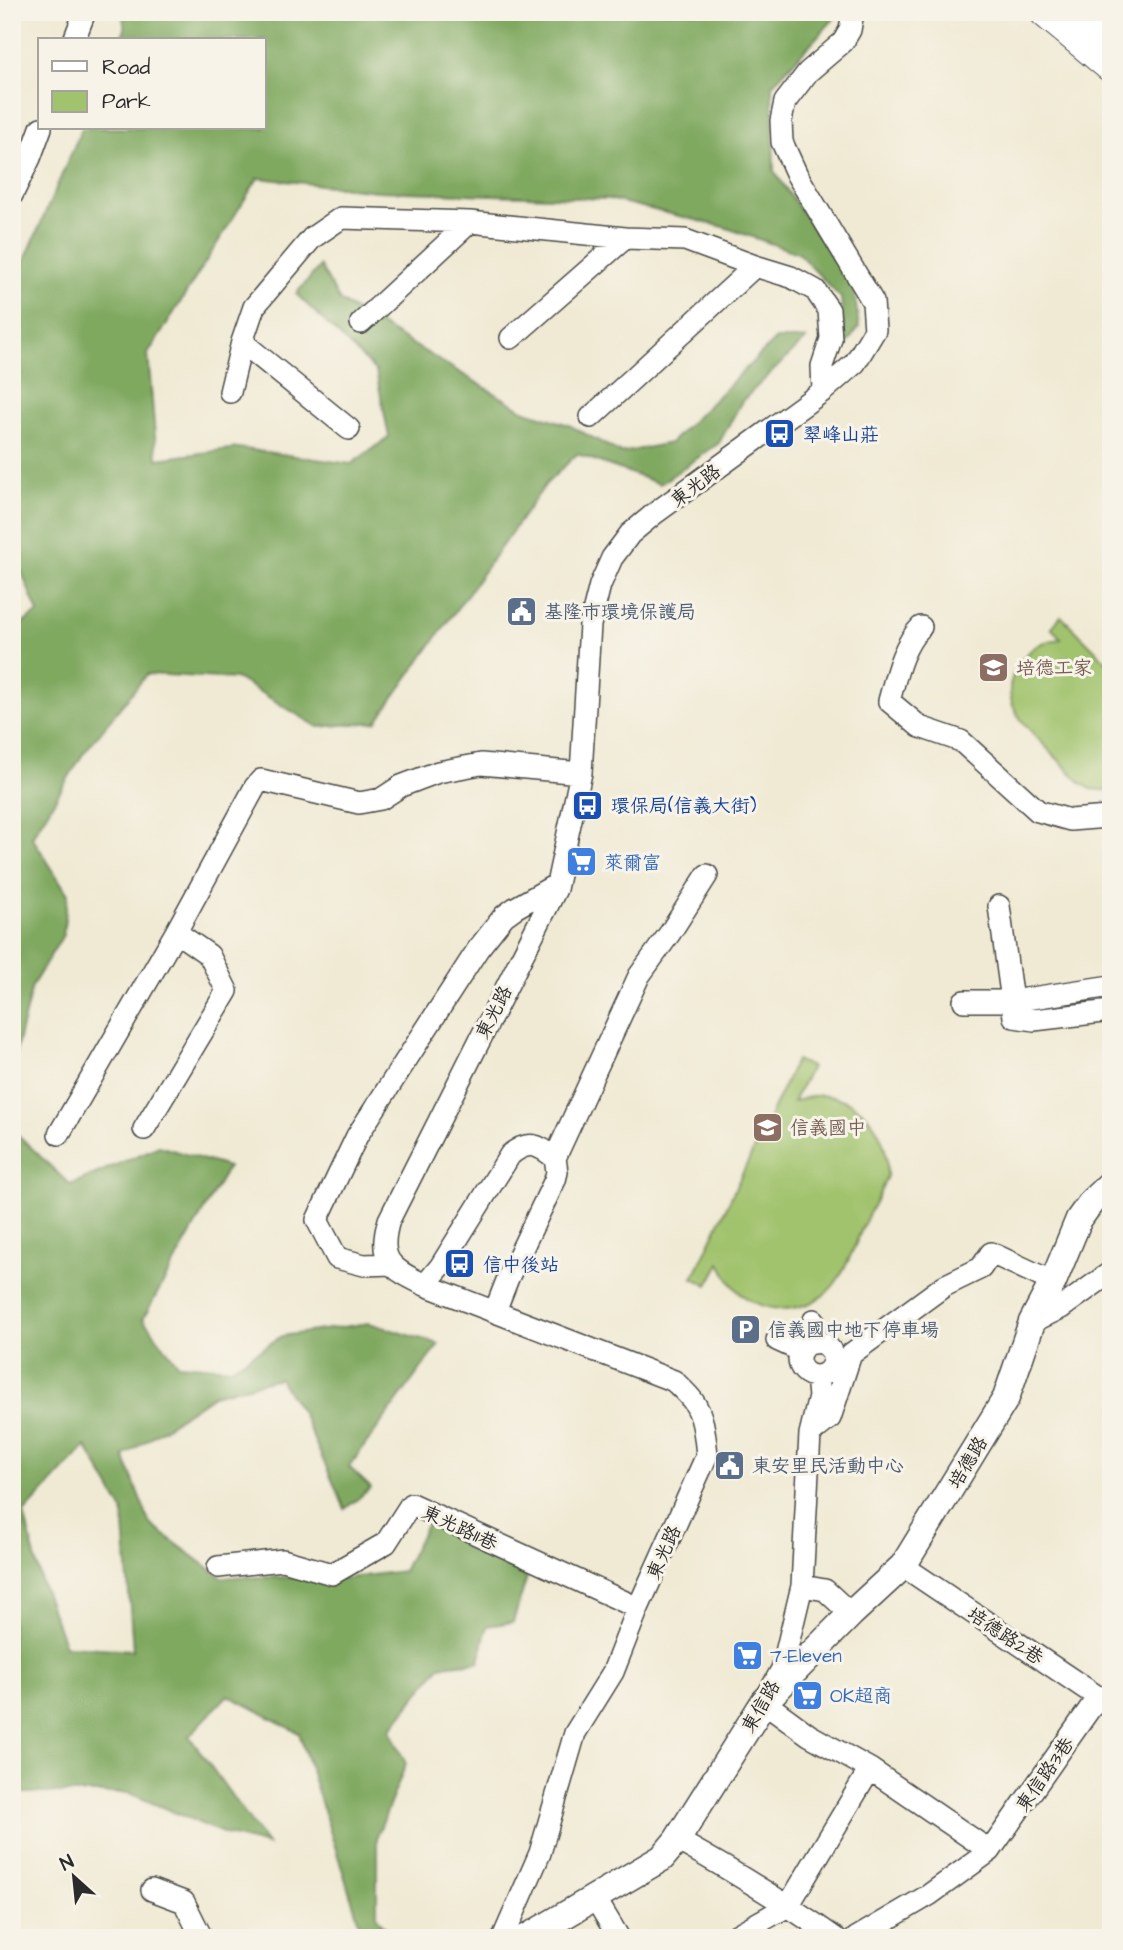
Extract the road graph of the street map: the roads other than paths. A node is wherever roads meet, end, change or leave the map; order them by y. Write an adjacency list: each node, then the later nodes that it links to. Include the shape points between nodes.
1 (85, 12): 6 (street)
2 (853, 12): 16 (street, 東光路, via 843,42 795,87 785,102 781,121 788,159 873,302 876,330 855,363)
3 (1046, 12): 7 (highway)
4 (1086, 12): 5 (highway)
5 (1111, 34)
6 (75, 38)
7 (1111, 66)
8 (40, 130): 9 (street)
9 (12, 195)
10 (470, 222): 11 (street); 13 (street); 15 (street, via 341,218 312,238 254,307)
11 (625, 237): 12 (street, via 685,240); 14 (street)
12 (755, 266): 16 (street, via 815,290 829,310 831,339 822,366); 18 (street)
13 (361, 323)
14 (511, 338)
15 (242, 342): 17 (street); 19 (street)
16 (822, 391): 21 (street, 東光路, via 654,514 611,558 590,625)
17 (230, 392)
18 (591, 417)
19 (349, 429)
20 (921, 627): 22 (street, via 903,658 889,701 920,727 961,741 1038,811 1070,820)
21 (581, 773): 24 (street, 東光路); 26 (street, via 481,764 438,772 381,799 359,803 261,780)
22 (1111, 815)
23 (707, 875): 33 (street, via 639,976)
24 (557, 884): 35 (street, 東光路, via 389,1220 383,1244); 35 (street, via 504,916 478,949 357,1136 317,1220 337,1258 364,1265)
25 (999, 906): 29 (street)
26 (176, 932): 31 (street, via 209,955 227,991); 32 (street)
27 (1111, 986): 29 (street)
28 (964, 1001): 29 (street)
29 (1012, 1001): 30 (street, via 1014,1017 1034,1020)
30 (1111, 1011)
31 (145, 1129)
32 (59, 1134)
33 (555, 1158): 38 (street, via 543,1148 526,1145 510,1154); 39 (street, via 555,1180)
34 (1111, 1183): 37 (main road, 培德路, via 1079,1219)
35 (392, 1264): 38 (street, 東光路)
36 (1111, 1272): 41 (street, via 1061,1308)
37 (1053, 1282): 41 (main road, 培德路); 44 (street, via 990,1253 981,1268 944,1286 851,1354 830,1418)
38 (425, 1285): 39 (street, 東光路)
39 (495, 1311): 48 (street, 東光路, via 674,1381 694,1402 707,1455)
40 (814, 1320): 43 (street)
41 (1032, 1322): 45 (main road, 培德路, via 1006,1398)
42 (776, 1340): 43 (street)
43 (807, 1347): 44 (street, 東信路, via 799,1361 807,1374 817,1376 819,1397)
44 (810, 1434): 47 (street, 東信路)
45 (903, 1566): 49 (main road, 培德路); 50 (street, 培德路2巷)
46 (218, 1567): 48 (street, 東光路11巷, via 283,1560 332,1574 386,1543 411,1504)
47 (802, 1586): 49 (street, via 825,1590); 51 (street, 東信路, via 782,1669)
48 (638, 1608): 59 (street, 東光路, via 613,1672 575,1733 540,1853)
49 (851, 1614): 51 (main road, 培德路)
50 (1104, 1698): 54 (street, 東信路3巷)
51 (764, 1702): 52 (street, via 809,1735); 53 (main road, 東信路)
52 (870, 1769): 54 (street); 57 (street)
53 (677, 1840): 56 (main road, 東信路, via 662,1858); 57 (street)
54 (990, 1851): 64 (street, 東信路3巷, via 929,1895)
55 (152, 1890): 58 (street, via 184,1902)
56 (595, 1898): 60 (main road, 東信路); 61 (street)
57 (788, 1906): 62 (street); 63 (street)
58 (202, 1938)
59 (503, 1938)
60 (526, 1938)
61 (619, 1938)
62 (731, 1938)
63 (835, 1938)
64 (856, 1938)

